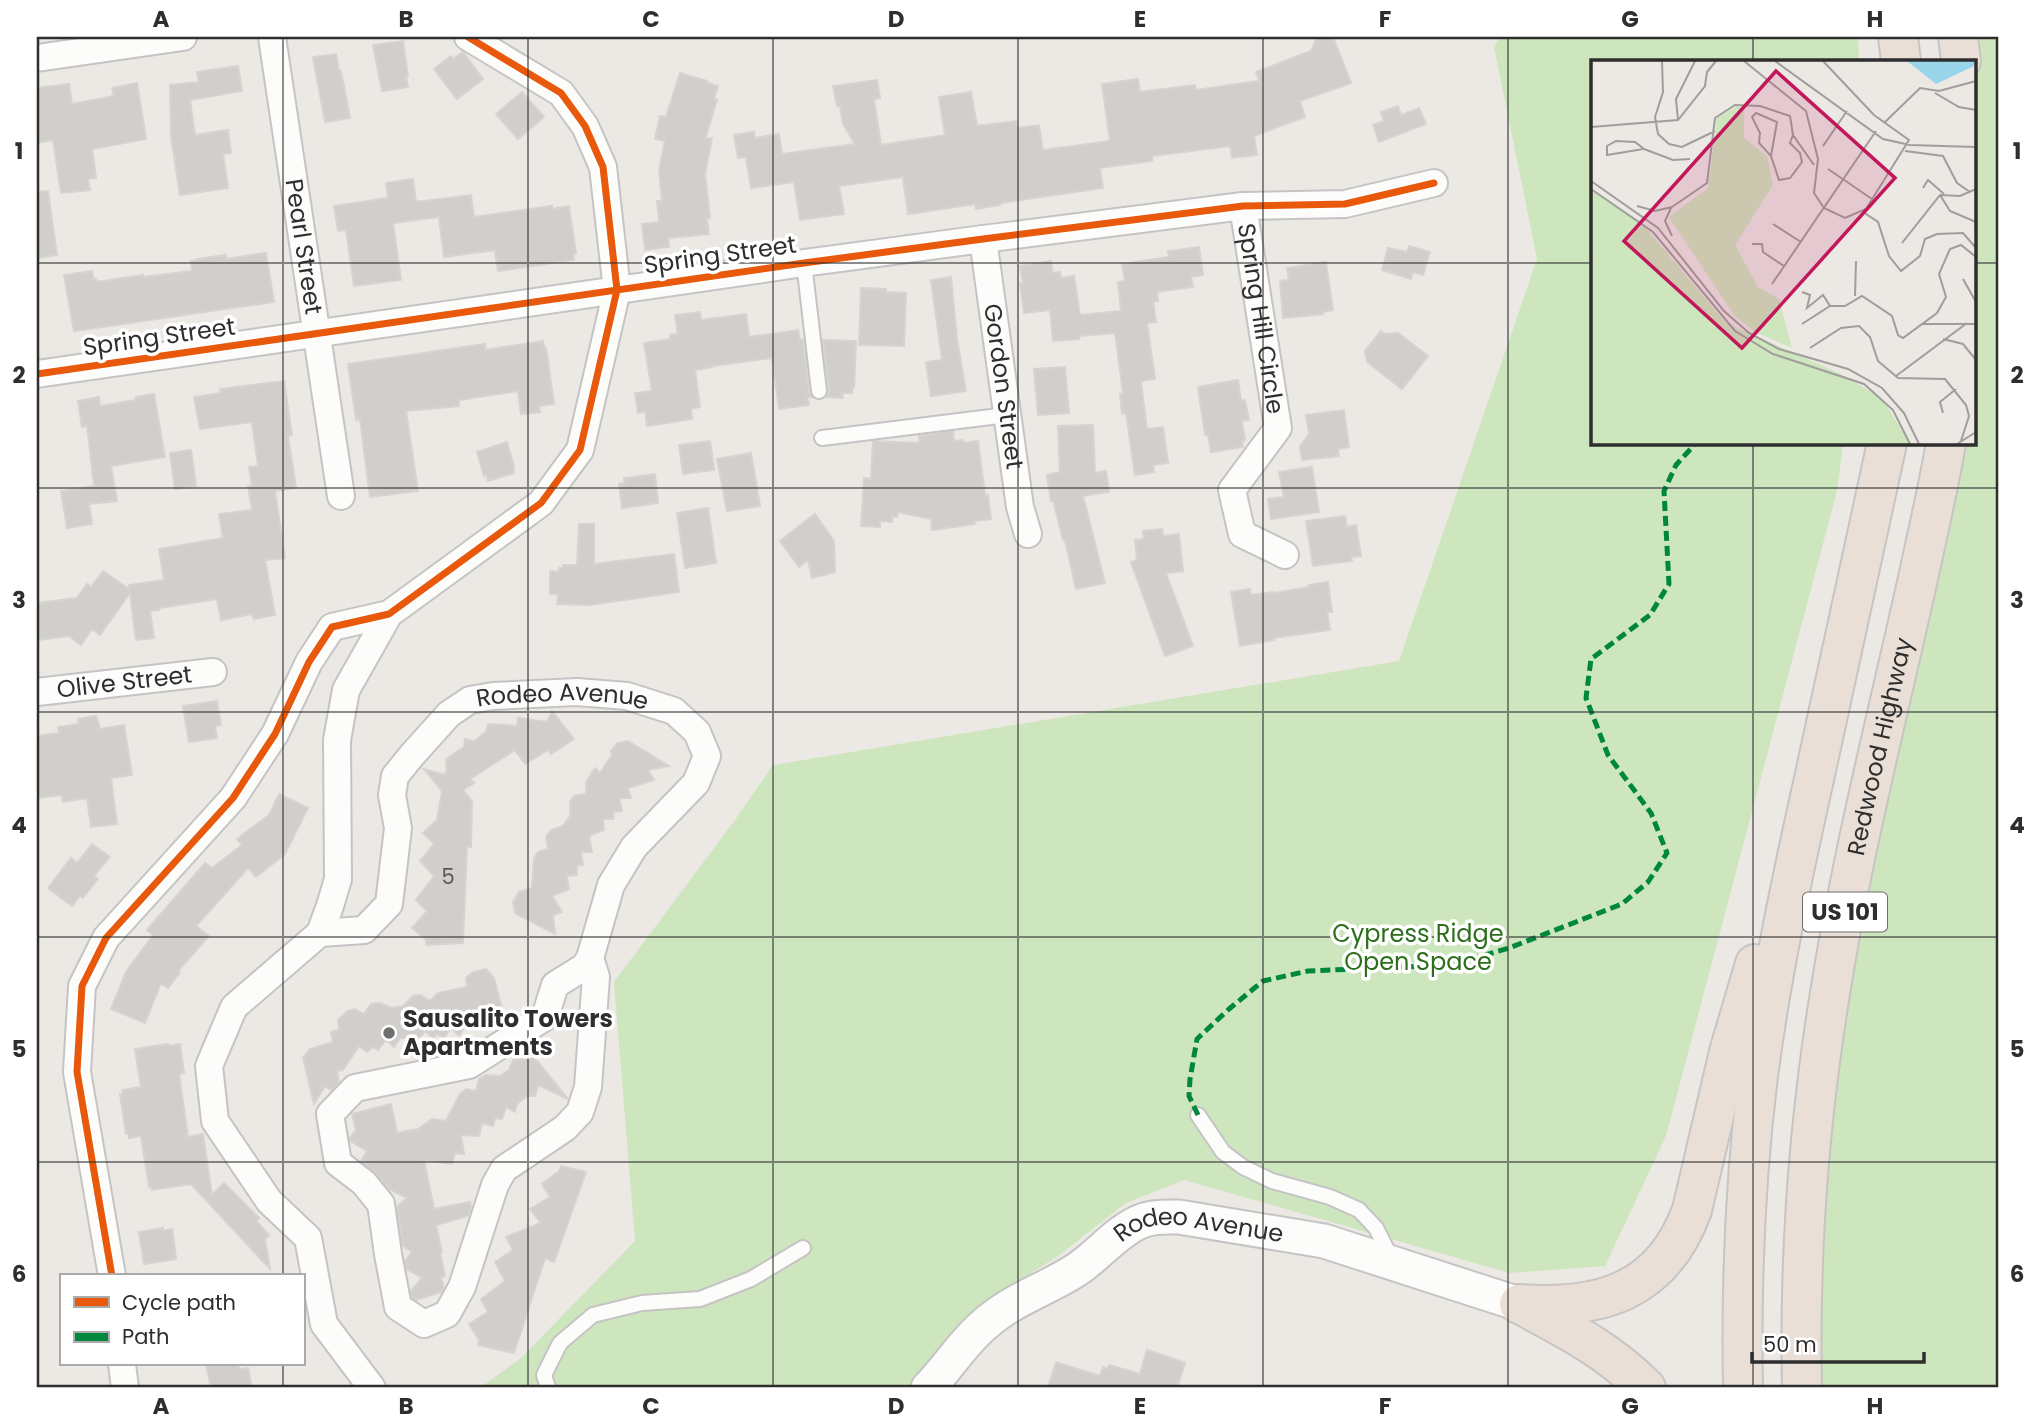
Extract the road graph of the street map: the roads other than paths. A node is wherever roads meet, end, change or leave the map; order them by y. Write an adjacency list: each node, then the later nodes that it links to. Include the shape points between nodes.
1 (183, 37): 6 (street)
2 (272, 37): 14 (street, Pearl Street)
3 (468, 37): 13 (street, via 561,93 586,126 603,167)
4 (1898, 37): 7 (highway)
5 (1958, 37): 8 (highway)
6 (37, 58)
7 (1901, 60)
8 (1961, 60)
9 (1434, 183): 10 (street, Spring Street, via 1345,204)
10 (1243, 206): 11 (street, Spring Street); 23 (street, Spring Hill Circle, via 1278,428 1232,490 1242,534)
11 (983, 239): 12 (street, Spring Street); 17 (street, Gordon Street)
12 (804, 263): 13 (street, Spring Street); 16 (lane)
13 (617, 290): 14 (street, Spring Street); 24 (street, via 580,450 541,503)
14 (318, 333): 15 (street, Spring Street); 21 (street, Pearl Street)
15 (37, 374)
16 (819, 391)
17 (1007, 415): 18 (lane); 22 (street, Gordon Street)
18 (822, 438)
19 (1887, 444): 27 (highway, US 101)
20 (1946, 444): 42 (highway, Redwood Highway / US 101, via 1860,838 1824,1034 1807,1183)
21 (341, 496)
22 (1028, 534)
23 (1285, 555)
24 (389, 614): 28 (street, via 346,690 337,740 338,879); 33 (street, via 332,627 309,662 275,734 233,798 106,938 82,986 77,1072)
25 (213, 672): 26 (street, Olive Street)
26 (37, 692)
27 (1802, 831): 34 (highway, via 1744,998 1696,1198 1677,1243 1647,1278 1608,1298 1574,1305); 41 (highway, US 101, via 1756,1089 1745,1225)
28 (320, 933): 29 (street, Rodeo Avenue, via 364,930 389,904 398,828 392,796 395,776 449,714 470,700 493,696 577,692 626,696 674,711 697,732 707,756 696,783 634,847 611,885); 37 (street, via 234,1007 209,1066 213,1107 215,1121 269,1201 307,1238 324,1324)
29 (590, 958): 29 (street, Rodeo Avenue, via 555,985 545,1017 469,1065 355,1088 330,1114 338,1163 381,1204 398,1307 424,1324 447,1314 462,1287 503,1169 565,1128 580,1112 588,1087 596,977)
30 (1198, 1115): 32 (lane, via 1223,1152 1243,1167 1359,1210 1376,1228)
31 (803, 1248): 38 (lane, via 751,1279 700,1299 642,1303 593,1315 560,1343 544,1375)
32 (1394, 1263): 34 (street, Rodeo Avenue); 39 (street, Rodeo Avenue, via 1306,1237 1179,1217 1138,1222 1074,1271 982,1325)
33 (112, 1274)
34 (1519, 1304): 40 (highway, via 1609,1355)
35 (122, 1366): 36 (street)
36 (125, 1388)
37 (372, 1388)
38 (548, 1388)
39 (928, 1388)
40 (1646, 1388)
41 (1743, 1388)
42 (1802, 1388)

